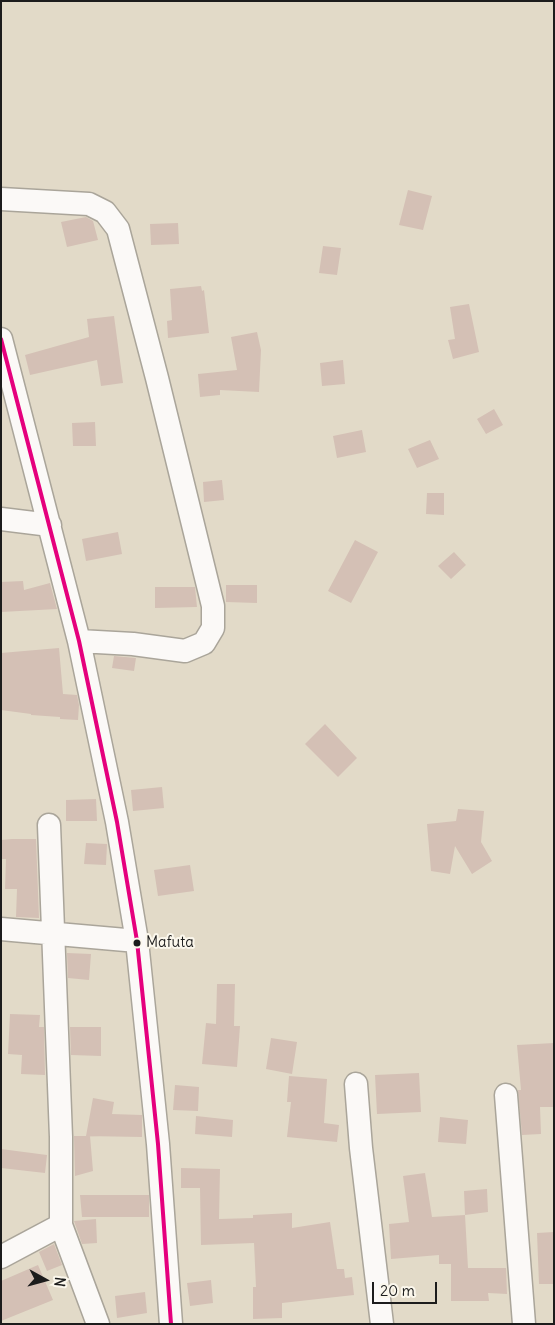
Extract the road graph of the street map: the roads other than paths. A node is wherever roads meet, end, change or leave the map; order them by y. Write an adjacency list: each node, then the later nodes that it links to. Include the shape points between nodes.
1 (1, 199): 5 (street, via 89,204 105,212 118,229 213,606 213,628 204,644 185,651 133,644)
2 (2, 344): 4 (street)
3 (1, 519): 4 (street)
4 (50, 525): 5 (street)
5 (79, 642): 9 (street, via 117,822)
6 (49, 824): 8 (street)
7 (1, 929): 8 (street)
8 (54, 934): 9 (street); 12 (street)
9 (137, 941): 15 (street, via 158,1144)
10 (356, 1084): 16 (street, via 360,1148)
11 (506, 1095): 17 (street)
12 (61, 1225): 13 (street); 14 (street)
13 (1, 1257)
14 (98, 1324)
15 (171, 1324)
16 (382, 1324)
17 (524, 1324)

